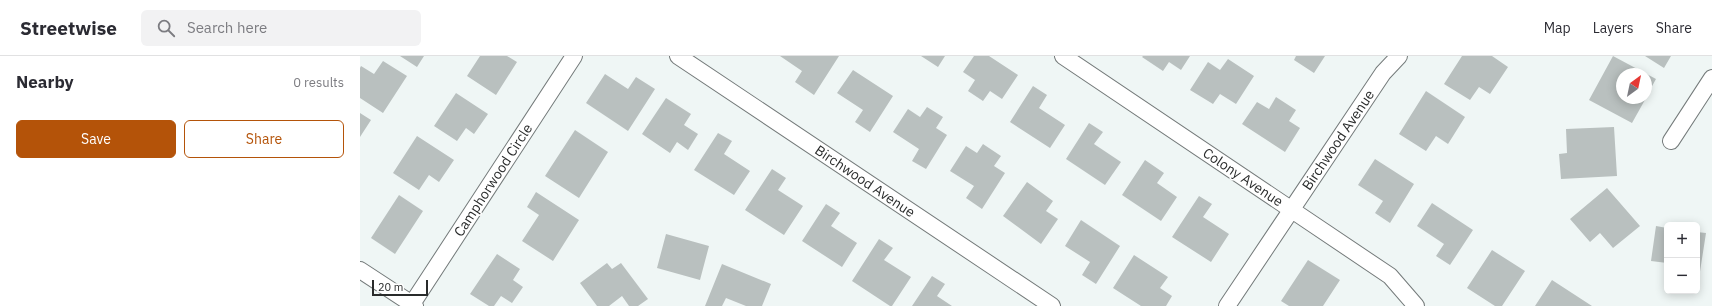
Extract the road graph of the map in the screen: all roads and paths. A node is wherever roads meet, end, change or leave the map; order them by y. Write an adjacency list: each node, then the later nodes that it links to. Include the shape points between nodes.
1 (574, 56): 9 (street, Camphorwood Circle)
2 (678, 56): 10 (street, Birchwood Avenue)
3 (1063, 56): 7 (street, Colony Avenue)
4 (1399, 56): 7 (street, Birchwood Avenue, via 1383,73)
5 (1712, 78): 6 (street)
6 (1671, 142)
7 (1291, 209): 11 (street, Birchwood Avenue); 12 (street, Colony Avenue, via 1390,276)
8 (360, 270): 9 (street)
9 (413, 305)
10 (1052, 306)
11 (1227, 306)
12 (1416, 306)

